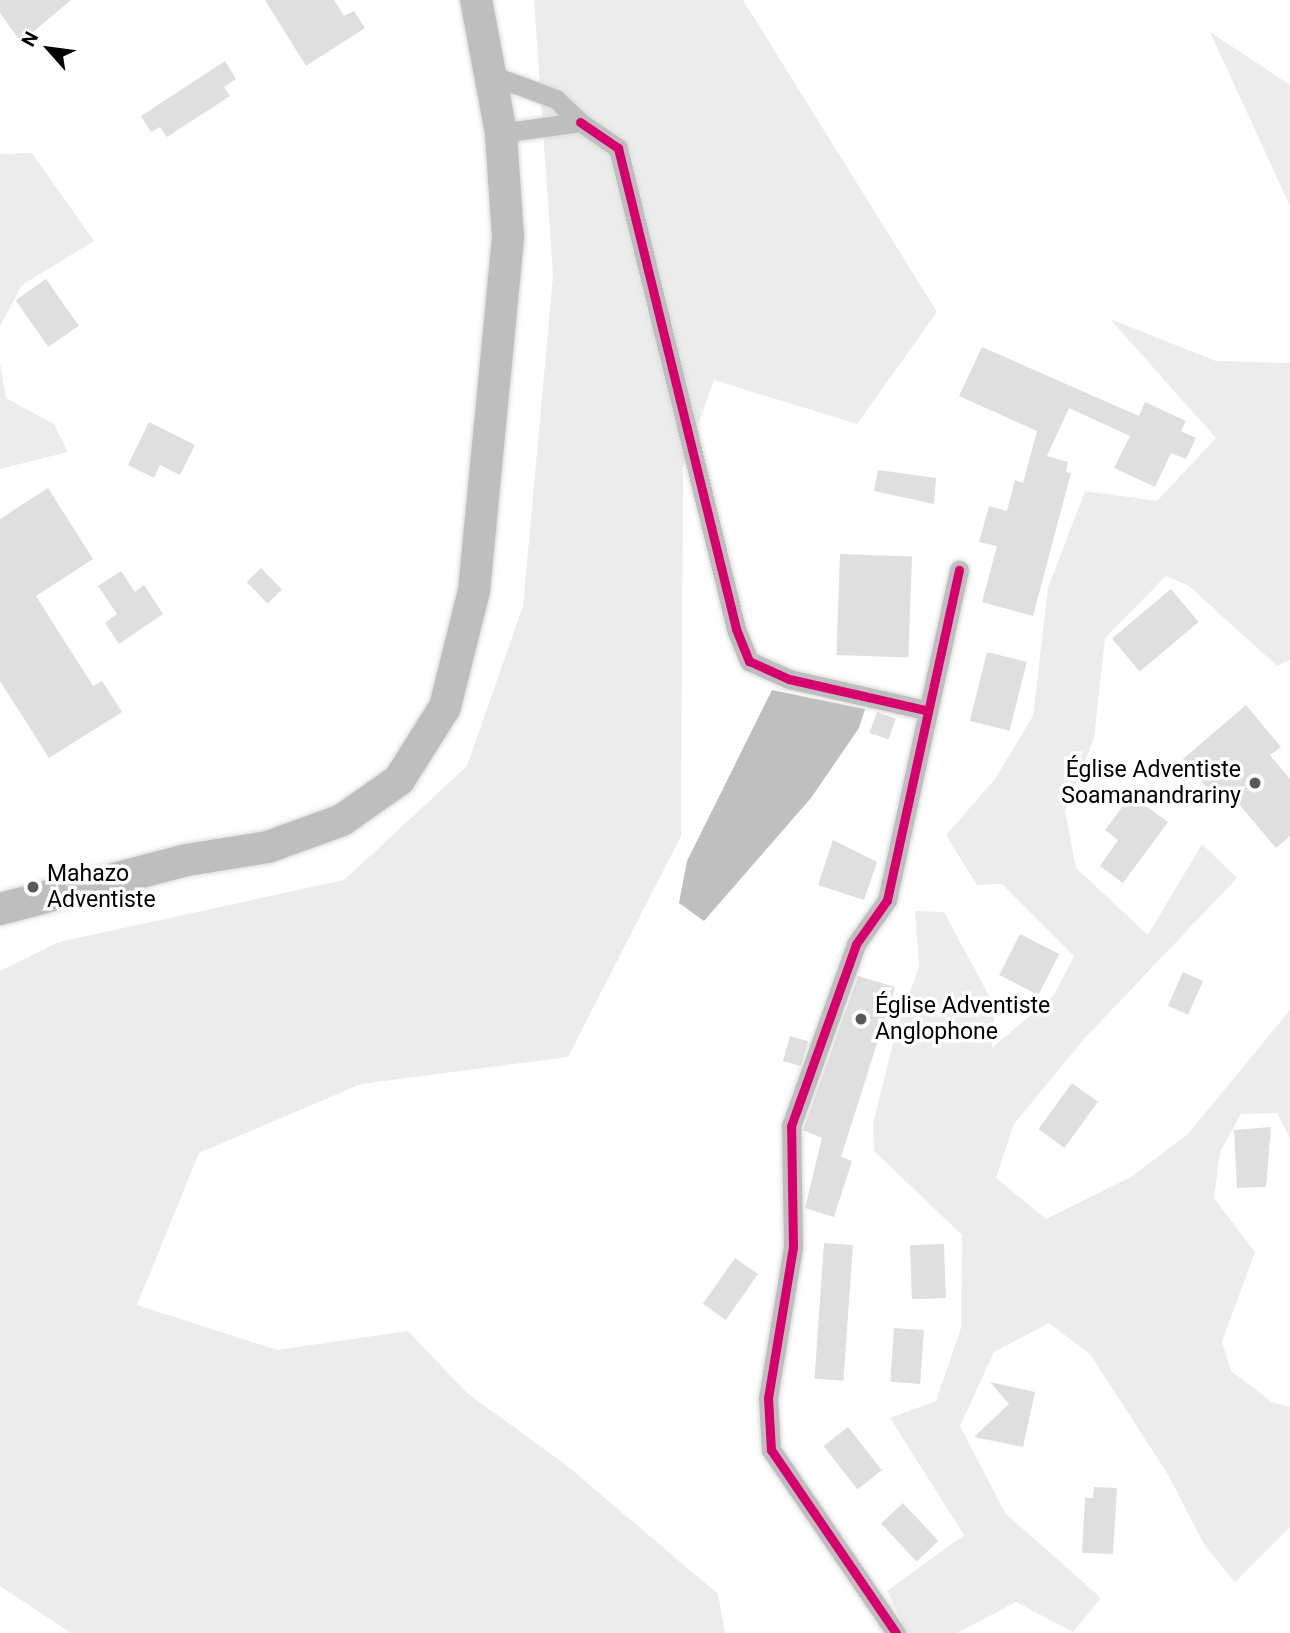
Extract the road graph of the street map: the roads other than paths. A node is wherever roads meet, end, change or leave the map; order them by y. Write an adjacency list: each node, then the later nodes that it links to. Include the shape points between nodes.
1 (476, 0): 2 (main road)
2 (491, 75): 3 (street, via 556,99); 4 (main road)
3 (580, 122): 4 (street); 6 (street, via 618,148 736,629 749,660 789,679)
4 (501, 133): 7 (main road, via 508,237 474,591 445,707 398,780 342,820 268,847 187,860)
5 (959, 570): 6 (street)
6 (925, 710): 8 (street, via 887,900 856,944 791,1125 793,1247 768,1398 771,1450)
7 (0, 909)
8 (896, 1633)

